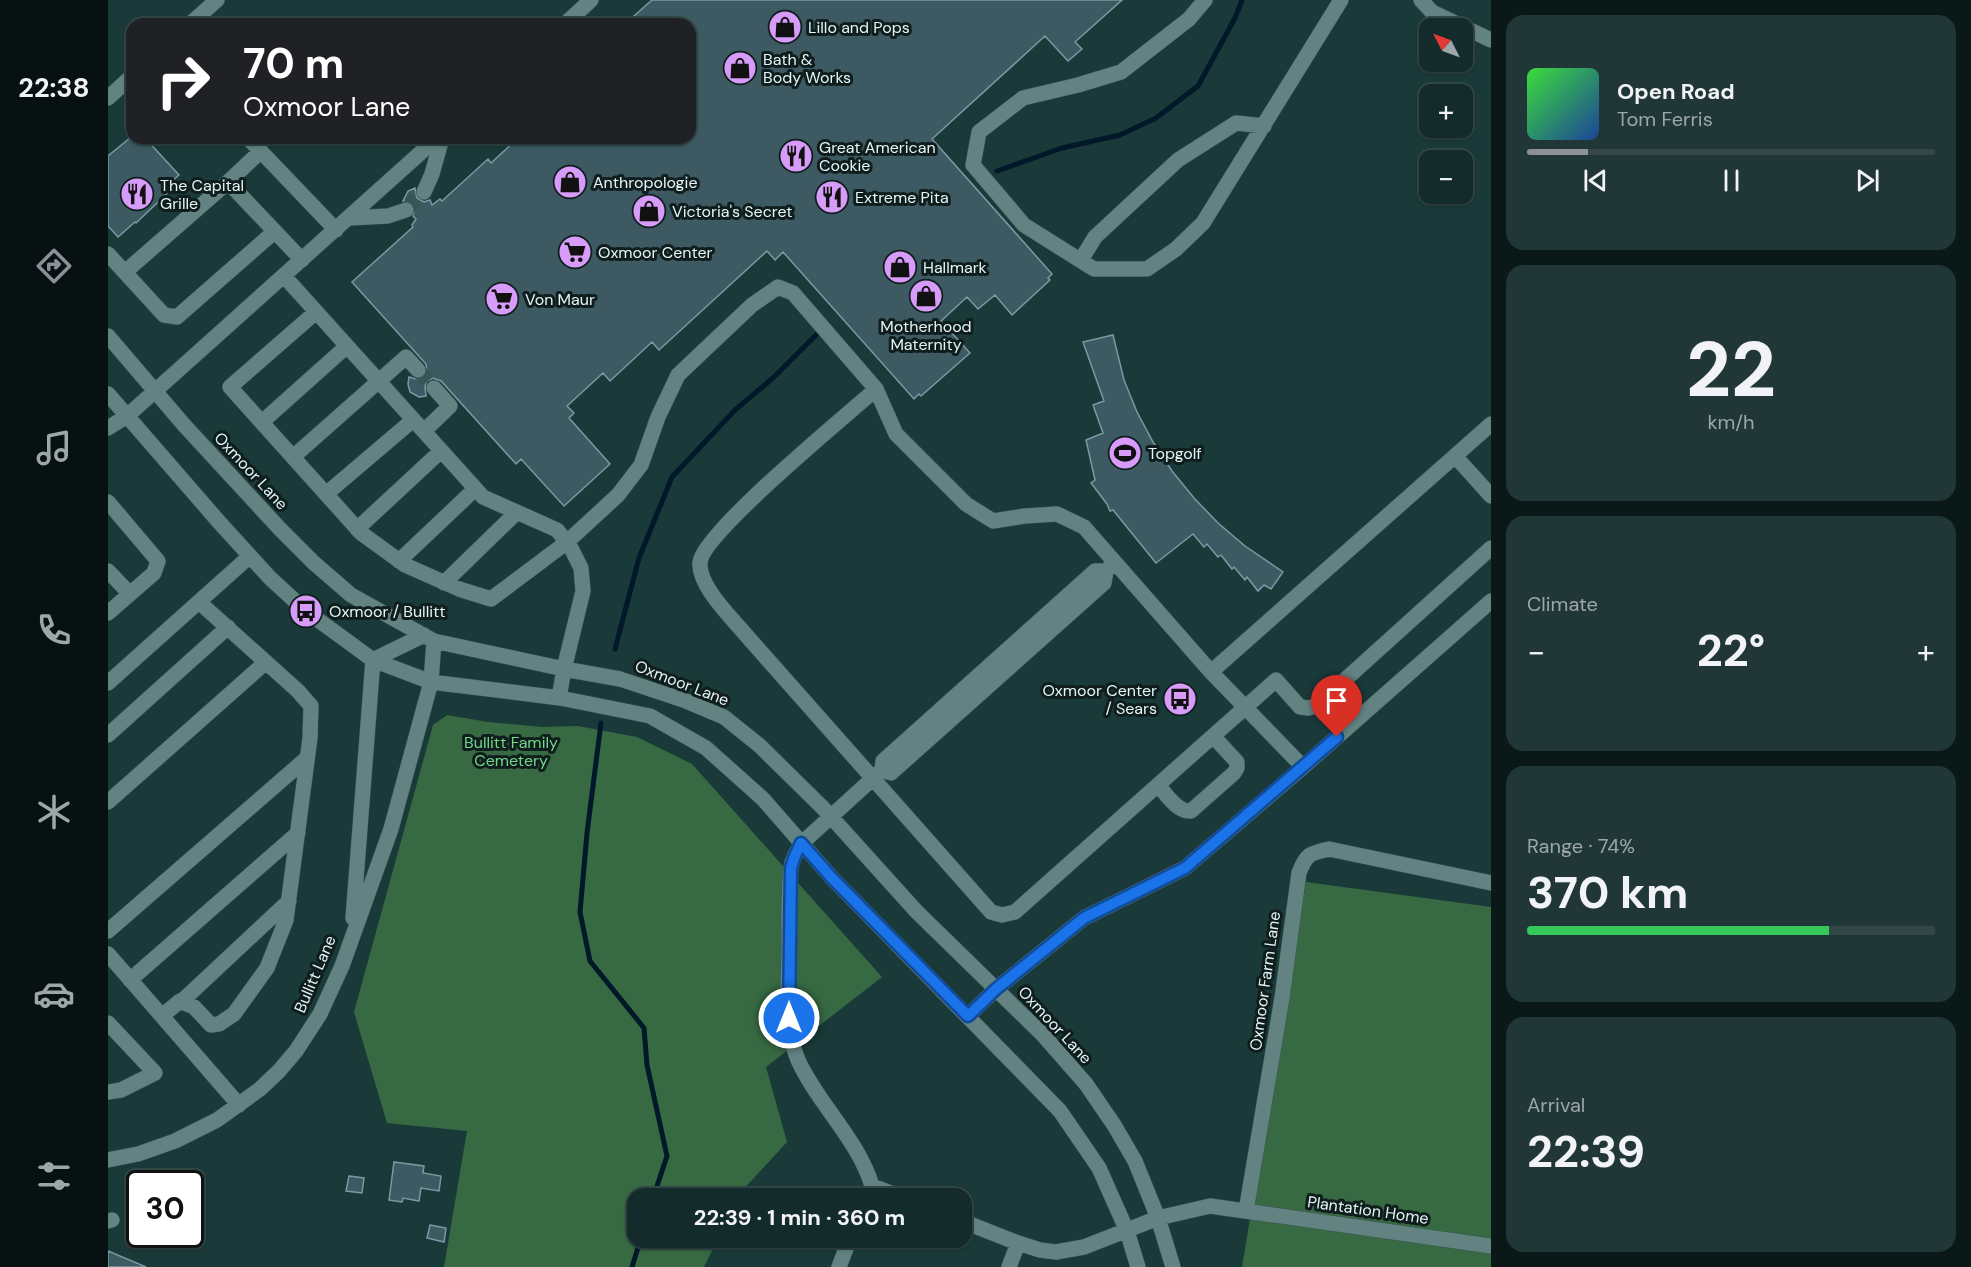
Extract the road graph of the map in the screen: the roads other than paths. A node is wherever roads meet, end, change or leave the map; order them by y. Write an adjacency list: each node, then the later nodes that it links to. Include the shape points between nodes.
1 (217, 0): 6 (street)
2 (591, 0): 7 (street)
3 (1204, 0): 24 (street, via 1189,19 1121,72 1023,98 979,132 973,165 1024,225)
4 (1341, 0): 11 (street)
5 (1421, 0): 8 (street, via 1432,12)
6 (197, 18)
7 (572, 18)
8 (1491, 40)
9 (126, 82): 10 (street)
10 (108, 98)
11 (1264, 126): 24 (street, via 1236,123 1178,160 1095,237); 24 (street, via 1203,223 1176,249 1147,269 1094,269)
12 (254, 144): 15 (street)
13 (433, 144): 19 (street)
14 (439, 144): 17 (street)
15 (261, 152): 16 (street); 20 (street)
16 (228, 182): 21 (street); 25 (street)
17 (424, 192)
18 (406, 210): 19 (street, via 388,216)
19 (350, 218): 20 (street)
20 (336, 230): 23 (street)
21 (274, 232): 23 (street); 25 (street, via 177,317 164,315)
22 (108, 254): 25 (street)
23 (302, 260): 26 (street)
24 (1081, 260)
25 (125, 272)
26 (284, 276): 27 (street); 34 (street)
27 (316, 312): 29 (street); 37 (street, via 230,387)
28 (108, 336): 34 (street, Oxmoor Lane)
29 (347, 346): 31 (street); 37 (street)
30 (418, 370): 31 (street, via 406,357)
31 (379, 382): 39 (street); 43 (street)
32 (434, 388): 39 (street, via 450,406)
33 (876, 389): 50 (street, via 793,293 778,287 752,305 678,375 641,465 618,495); 54 (street, via 897,434 966,504 993,521 1057,514 1084,527); 75 (street, via 732,516 700,561 704,580 714,597)
34 (156, 391): 36 (street); 62 (street, Oxmoor Lane, via 314,563 351,595)
35 (108, 394): 36 (street)
36 (127, 416): 40 (street); 52 (street)
37 (262, 422): 43 (street)
38 (1491, 424): 42 (street)
39 (418, 426): 41 (street); 45 (street)
40 (108, 428)
41 (441, 451): 44 (street); 49 (street)
42 (1455, 456): 46 (street); 66 (street)
43 (293, 457): 45 (street)
44 (475, 489): 48 (street, via 483,497); 53 (street)
45 (326, 494): 49 (street)
46 (1491, 496)
47 (108, 502): 57 (street, via 158,561 154,573)
48 (517, 512): 50 (street, via 557,530); 56 (street)
49 (357, 529): 53 (street)
50 (567, 542): 56 (street, via 491,599); 65 (street, via 581,568 583,591)
51 (1491, 548): 70 (street, via 1316,706 1300,707 1276,680)
52 (250, 556): 59 (street); 63 (street, via 306,611)
53 (399, 561): 56 (street)
54 (1110, 567): 66 (street); 75 (street, via 1104,583 891,773)
55 (108, 571): 57 (street)
56 (444, 583)
57 (130, 594): 60 (street)
58 (1491, 601): 74 (street)
59 (199, 602): 61 (street); 67 (street)
60 (108, 613)
61 (228, 627): 64 (street); 71 (street)
62 (429, 638): 63 (street); 65 (street, Oxmoor Lane); 68 (street, Bullitt Lane)
63 (373, 660): 68 (street); 84 (street, Bullitt Lane)
64 (266, 662): 73 (street, via 311,706); 77 (street)
65 (564, 669): 69 (street); 78 (street, Oxmoor Lane, via 620,679 724,717)
66 (1211, 672): 70 (street)
67 (108, 682)
68 (431, 682): 69 (street); 84 (street, Bullitt Lane, via 391,829)
69 (559, 698): 80 (street, via 650,716 706,748 762,799)
70 (1245, 708): 72 (street); 74 (street)
71 (108, 735)
72 (1213, 736): 76 (street); 76 (street, via 1237,762 1234,773 1191,811 1184,812)
73 (307, 758): 79 (street); 83 (street)
74 (1303, 767): 87 (street, via 1185,868 1084,918)
75 (878, 773): 76 (street, via 991,912 1002,915 1015,912); 78 (street)
76 (1158, 785)
77 (108, 802)
78 (831, 817): 80 (street); 87 (street, Oxmoor Lane, via 916,911)
79 (298, 833): 82 (street); 86 (street)
80 (801, 843): 90 (street); 95 (street, via 791,868 791,1036 804,1070 862,1160)
81 (1491, 883): 96 (street, Oxmoor Farm Lane, via 1329,849 1305,858 1299,873)
82 (289, 901): 88 (street); 88 (street, via 286,920 267,968 234,1014 211,1025 194,1007)
83 (108, 931)
84 (351, 936): 93 (street, Bullitt Lane, via 320,1014 296,1052)
85 (108, 954): 86 (street)
86 (130, 980): 89 (street)
87 (996, 989): 90 (street); 97 (street, Oxmoor Lane, via 1043,1035 1101,1105 1135,1161)
88 (182, 1001): 89 (street)
89 (162, 1016): 93 (street)
90 (968, 1016): 99 (street, via 1074,1129 1100,1168)
91 (108, 1023): 92 (street, via 155,1073)
92 (108, 1092)
93 (239, 1105): 94 (street, Bullitt Lane, via 175,1141)
94 (108, 1160)
95 (868, 1188)
96 (1246, 1211): 97 (street, via 1210,1206); 101 (street, Plantation Home)
97 (1158, 1218): 99 (street); 106 (street, Oxmoor Lane)
98 (972, 1225): 100 (street)
99 (1127, 1231): 100 (street, via 1070,1251 1040,1250); 105 (street)
100 (1018, 1243): 104 (street)
101 (1488, 1245)
102 (846, 1248): 103 (street)
103 (838, 1267)
104 (1009, 1267)
105 (1138, 1267)
106 (1173, 1267)

